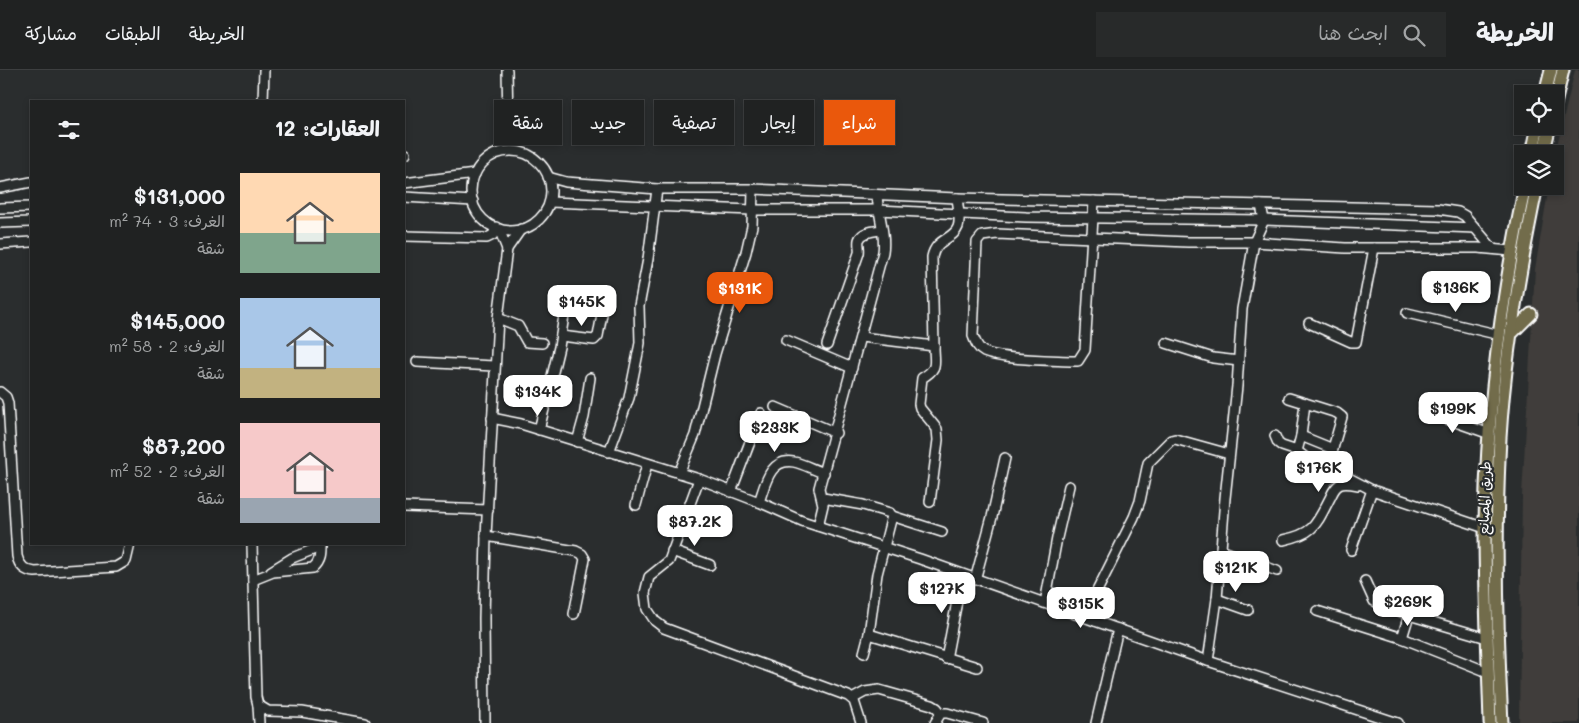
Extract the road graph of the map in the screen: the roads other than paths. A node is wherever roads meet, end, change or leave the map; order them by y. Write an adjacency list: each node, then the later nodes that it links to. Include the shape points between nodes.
1 (264, 70): 7 (street)
2 (507, 70): 8 (street)
3 (1551, 70): 5 (main road)
4 (1564, 72): 6 (main road)
5 (1547, 85)
6 (1560, 85)
7 (263, 100)
8 (508, 100)
9 (475, 174): 10 (street, via 492,155 509,151 533,157); 12 (street); 21 (street, via 471,192)
10 (548, 177): 14 (street, via 566,182); 23 (street)
11 (30, 182): 13 (street)
12 (405, 183)
13 (0, 188)
14 (657, 188): 15 (street); 25 (street)
15 (753, 189): 16 (street); 28 (street)
16 (877, 195): 20 (street); 29 (street)
17 (1523, 195): 47 (main road, طريق المصانع)
18 (1535, 195): 54 (main road, طريق المصانع)
19 (405, 197): 21 (street)
20 (957, 198): 22 (street); 30 (street)
21 (473, 201): 35 (street, via 481,217)
22 (1094, 201): 24 (street); 31 (street)
23 (550, 202): 25 (street); 37 (street, via 538,220)
24 (1262, 205): 32 (street); 36 (street, via 1438,209 1458,212)
25 (655, 206): 28 (street); 83 (street, via 639,306 640,343 621,424)
26 (0, 208): 27 (street)
27 (30, 208)
28 (752, 210): 29 (street); 88 (street, via 746,252 695,435)
29 (878, 210): 30 (street); 38 (street)
30 (958, 213): 31 (street); 62 (street, via 956,232 941,241 933,252)
31 (1092, 218): 32 (street); 40 (street)
32 (1264, 220): 36 (street); 42 (street)
33 (30, 222): 34 (street)
34 (0, 223)
35 (497, 228): 37 (street); 39 (street, via 487,238); 45 (street)
36 (1476, 228): 46 (street)
37 (521, 229): 45 (street)
38 (882, 230): 57 (street, via 883,252); 61 (street, via 862,235 860,239 859,253)
39 (405, 236)
40 (1092, 237): 40 (street, via 1085,350 1078,361 998,356 983,352 973,336 979,239 997,234); 42 (street)
41 (30, 242): 43 (street)
42 (1254, 242): 44 (street); 63 (street, via 1242,308)
43 (0, 244)
44 (1374, 248): 46 (street); 53 (street, via 1356,342)
45 (507, 249): 52 (street)
46 (1494, 249): 47 (street)
47 (1511, 251): 55 (main road, طريق المصانع)
48 (567, 297): 56 (street)
49 (1407, 313): 55 (street)
50 (602, 314): 56 (street, via 598,336 594,340)
51 (1531, 314): 54 (main road)
52 (498, 318): 59 (street, via 518,326 527,342); 65 (street)
53 (1309, 323)
54 (1512, 333): 150 (main road, طريق المصانع, via 1498,493 1498,656)
55 (1500, 335): 77 (main road, طريق المصانع)
56 (561, 336): 75 (street)
57 (861, 338): 62 (street); 66 (street)
58 (786, 340): 66 (street)
59 (542, 343)
60 (1166, 343): 63 (street, via 1213,358)
61 (828, 346)
62 (934, 346): 96 (street, via 934,368 922,378 919,404 937,430)
63 (1239, 361): 84 (street)
64 (418, 362): 65 (street)
65 (494, 366): 74 (street)
66 (852, 368): 76 (street)
67 (590, 378): 80 (street)
68 (0, 392): 106 (street, via 8,403 17,556 22,567 35,572 116,567 126,561)
69 (1289, 398): 70 (street)
70 (1305, 403): 79 (street); 81 (street, via 1342,417)
71 (775, 407): 76 (street)
72 (1424, 411): 77 (street)
73 (761, 413): 93 (street)
74 (492, 418): 75 (street); 99 (street)
75 (539, 430): 80 (street)
76 (836, 433): 89 (street)
77 (1490, 434): 102 (main road, طريق المصانع)
78 (1276, 436): 82 (street, via 1282,446)
79 (1301, 436): 81 (street); 82 (street)
80 (577, 442): 83 (street)
81 (1333, 449): 87 (street)
82 (1296, 451): 87 (street)
83 (609, 452): 86 (street)
84 (1229, 454): 110 (street); 126 (street, via 1175,439 1152,458 1134,516 1096,593)
85 (1005, 458): 118 (street)
86 (647, 464): 88 (street); 97 (street)
87 (1327, 469): 92 (street)
88 (679, 473): 90 (street)
89 (824, 473): 94 (street, via 819,488); 95 (street, via 792,462 779,464 770,471)
90 (699, 479): 93 (street); 112 (street)
91 (1069, 486): 121 (street)
92 (1368, 488): 102 (street); 105 (street, via 1339,485 1310,531 1300,537); 111 (street)
93 (730, 492): 95 (street)
94 (823, 498): 100 (street, via 863,505); 101 (street)
95 (759, 502): 101 (street)
96 (930, 502)
97 (636, 505)
98 (405, 507): 99 (street)
99 (488, 510): 104 (street)
100 (892, 516): 103 (street); 109 (street)
101 (818, 526): 109 (street)
102 (1485, 528): 130 (main road, طريق المصانع)
103 (942, 532)
104 (486, 536): 124 (street, via 576,550 582,554 585,559); 142 (street)
105 (1283, 540)
106 (130, 545)
107 (252, 545): 117 (street)
108 (320, 545): 115 (street); 115 (street, via 319,561 313,568)
109 (883, 547): 116 (street); 128 (street)
110 (1221, 550): 114 (street); 120 (street)
111 (1351, 550)
112 (672, 551): 113 (street); 136 (street, via 669,561 649,578 645,593 647,609 659,625)
113 (710, 565)
114 (1278, 571)
115 (267, 574): 117 (street)
116 (962, 574): 118 (street); 132 (street)
117 (253, 580): 137 (street)
118 (975, 580): 121 (street)
119 (1364, 581): 125 (street, via 1374,601)
120 (1217, 599): 122 (street); 133 (street)
121 (1045, 604): 126 (street)
122 (1248, 610)
123 (1317, 611): 129 (street)
124 (574, 614)
125 (1409, 615): 129 (street); 130 (street)
126 (1095, 621): 127 (street)
127 (1118, 629): 133 (street); 146 (street)
128 (869, 634): 131 (street); 132 (street)
129 (1402, 638): 135 (street)
130 (1487, 638): 135 (main road, طريق المصانع)
131 (864, 653)
132 (946, 659): 134 (street)
133 (1208, 662): 139 (street)
134 (977, 667)
135 (1488, 672): 149 (main road, طريق المصانع)
136 (852, 699): 138 (street, via 865,692 879,690 932,705); 143 (street)
137 (258, 705): 140 (street); 141 (street, via 268,711 302,712)
138 (940, 713): 144 (street); 145 (street)
139 (1368, 713): 147 (street); 148 (street)
140 (259, 723)
141 (365, 723)
142 (485, 723)
143 (861, 723)
144 (935, 723)
145 (983, 723)
146 (1096, 723)
147 (1368, 723)
148 (1398, 723)
149 (1490, 723)
150 (1502, 723)

